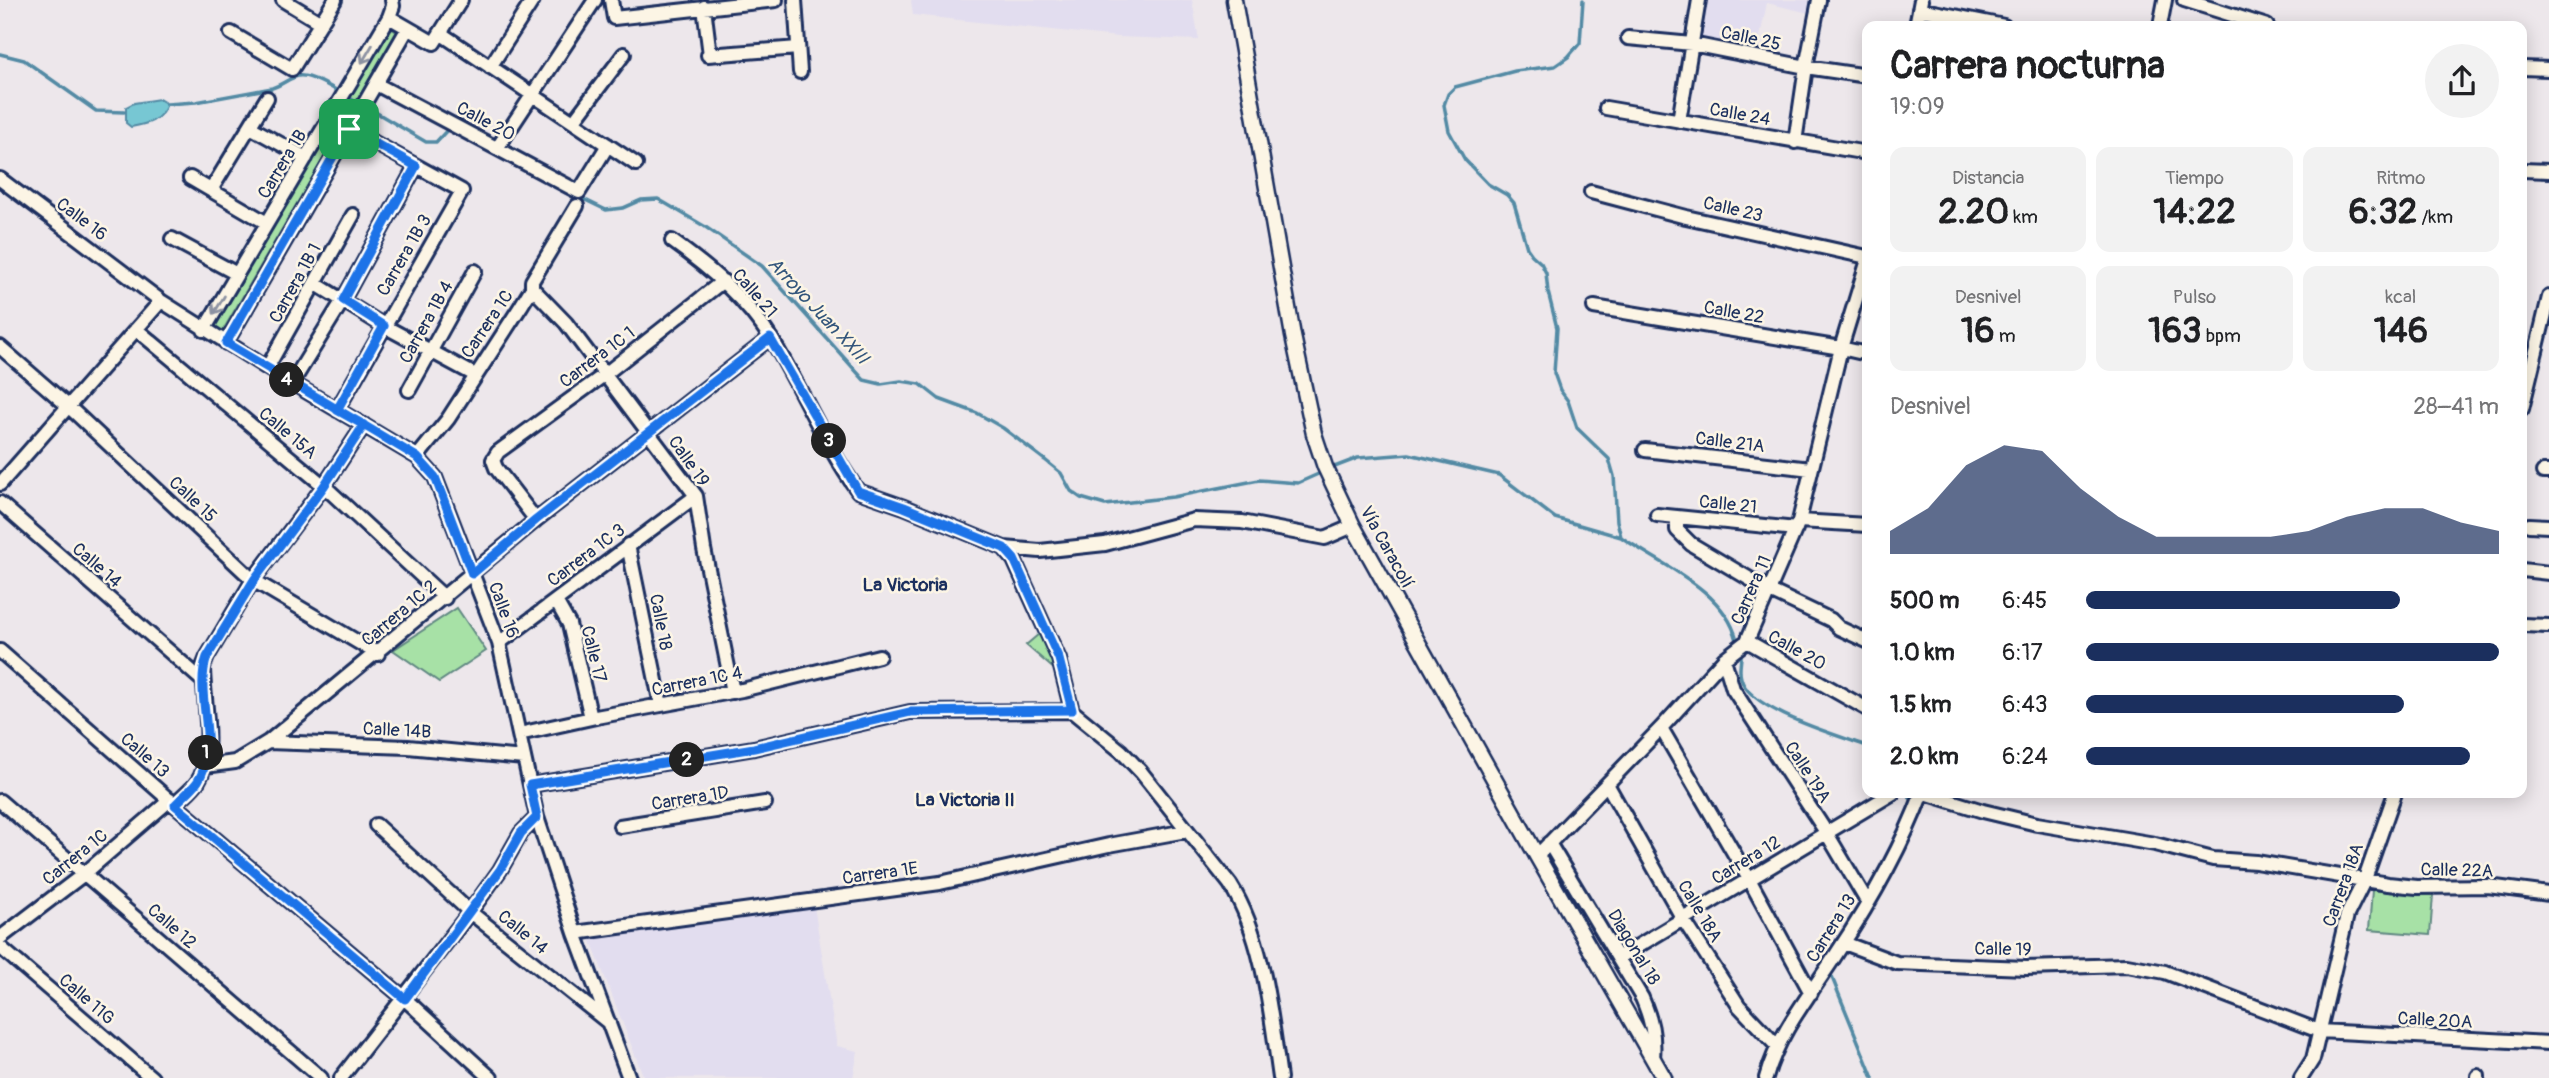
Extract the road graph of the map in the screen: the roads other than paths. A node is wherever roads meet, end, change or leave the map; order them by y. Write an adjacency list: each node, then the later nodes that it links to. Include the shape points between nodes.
1 (283, 0): 21 (street)
2 (335, 0): 21 (street)
3 (392, 0): 17 (street)
4 (461, 0): 24 (street)
5 (534, 0): 29 (street)
6 (595, 0): 36 (street)
7 (611, 0): 16 (street, via 614,18)
8 (776, 0): 16 (street)
9 (795, 0): 27 (street)
10 (1234, 0): 104 (main road, Vía Caracolí, via 1314,434)
11 (1699, 0): 26 (street)
12 (1819, 0): 30 (street)
13 (2165, 0): 19 (street)
14 (2184, 0): 20 (street)
15 (1920, 4): 18 (street)
16 (705, 5): 27 (street, via 709,55)
17 (389, 17): 22 (street); 47 (street, Carrera 1B, one-way to 47)
18 (1985, 21)
19 (2161, 21)
20 (2251, 21)
21 (321, 23): 23 (street, via 292,69)
22 (408, 28): 24 (street); 35 (street)
23 (231, 33)
24 (437, 38): 29 (street)
25 (1628, 38): 26 (street, Calle 25)
26 (1692, 44): 30 (street, Calle 25); 39 (street)
27 (798, 48): 33 (street)
28 (624, 54): 40 (street)
29 (490, 66): 36 (street)
30 (1806, 67): 34 (street, Calle 25); 43 (street)
31 (2527, 68): 32 (street)
32 (2549, 69)
33 (800, 72)
34 (1862, 75)
35 (376, 84): 42 (street); 45 (street, Calle 20)
36 (532, 95): 40 (street); 45 (street)
37 (267, 98): 41 (street)
38 (1606, 108): 39 (street, Calle 24)
39 (1679, 121): 43 (street, Calle 24)
40 (573, 122): 44 (street)
41 (250, 127): 47 (street); 54 (street)
42 (349, 129): 49 (street); 76 (street)
43 (1795, 142): 46 (street, Calle 24)
44 (608, 145): 45 (street, Calle 20, via 579,192); 48 (street)
45 (498, 147)
46 (1862, 152)
47 (306, 158): 58 (street, Carrera 1B)
48 (636, 164)
49 (416, 166): 69 (street); 72 (street, Carrera 1B 3, via 462,191)
50 (2527, 170): 51 (street)
51 (2549, 171)
52 (190, 178): 54 (street)
53 (0, 179): 70 (street, Calle 16)
54 (211, 190): 58 (street)
55 (1591, 192): 61 (street, Calle 23)
56 (577, 206): 67 (street, Carrera 1C)
57 (353, 215): 66 (street, Carrera 1B 1)
58 (267, 223): 63 (street, Carrera 1B)
59 (172, 239): 63 (street)
60 (673, 241): 65 (street, Calle 21)
61 (1862, 256)
62 (475, 271): 79 (street, Carrera 1B 4)
63 (237, 274): 74 (street, Carrera 1B, one-way to 74)
64 (1862, 279): 78 (street, Carrera 11)
65 (723, 281): 75 (street, Calle 21); 83 (street, Carrera 1C 1)
66 (316, 284): 69 (street); 81 (street, Carrera 1B 1)
67 (532, 288): 82 (street, Carrera 1C); 83 (street, Calle 19, via 566,323)
68 (2549, 298): 84 (street)
69 (343, 300): 72 (street); 85 (street)
70 (161, 301): 73 (street); 74 (street, Calle 16)
71 (1594, 307): 78 (street, Calle 22)
72 (384, 326): 79 (street); 88 (street, Carrera 1B 3)
73 (136, 329): 87 (street); 95 (street, Calle 15A)
74 (204, 330): 76 (street, Calle 16)
75 (770, 338): 90 (street, Carrera 1C 2); 107 (street, Calle 21, via 858,491)
76 (226, 343): 81 (street, Calle 16)
77 (0, 347): 87 (street, Calle 15)
78 (1841, 348): 80 (street, Calle 22); 93 (street, Carrera 11)
79 (430, 350): 82 (street); 86 (street, Carrera 1B 4)
80 (1862, 353)
81 (267, 368): 85 (street, Calle 16)
82 (475, 374): 92 (street, Carrera 1C, via 448,419)
83 (604, 375): 90 (street, Calle 19); 100 (street, Carrera 1C 1, via 493,460)
84 (2527, 380)
85 (292, 383): 88 (street, Calle 16)
86 (409, 390)
87 (68, 406): 94 (street); 111 (street, Calle 15)
88 (337, 410): 89 (street, Calle 16)
89 (364, 425): 92 (street, Calle 16); 95 (street)
90 (649, 434): 96 (street, Calle 19); 100 (street, Carrera 1C 2)
91 (1645, 450): 93 (street, Calle 21A)
92 (417, 457): 110 (street, Calle 16, via 435,477)
93 (1811, 469): 101 (street, Carrera 11)
94 (0, 484)
95 (324, 486): 111 (street); 113 (street, Calle 15A)
96 (696, 496): 106 (street, Carrera 1C 3); 125 (street, Calle 19)
97 (0, 503): 124 (street, Calle 14)
98 (1657, 515): 99 (street, Calle 21)
99 (1677, 517): 101 (street, Calle 21); 112 (street, via 1677,530 1691,544)
100 (536, 520): 110 (street, Carrera 1C 2)
101 (1797, 525): 102 (street, Calle 21); 112 (street, Carrera 11)
102 (1862, 525)
103 (2529, 525): 105 (street)
104 (1353, 526): 107 (street, via 1325,538 1242,522 1194,520 1105,544 1040,551); 150 (main road, Vía Caracolí)
105 (2549, 526)
106 (628, 545): 114 (street, Carrera 1C 3); 126 (street, Calle 18)
107 (1004, 548): 128 (street, via 1014,559 1059,659)
108 (2527, 571): 109 (street)
109 (2549, 573)
110 (472, 574): 113 (street, Carrera 1C 2); 118 (street, Calle 16)
111 (254, 580): 121 (street, Calle 15); 124 (street, via 207,657)
112 (1770, 591): 117 (street); 119 (street, Carrera 11)
113 (445, 598): 121 (street, Carrera 1C 2)
114 (556, 601): 118 (street, Carrera 1C 3); 129 (street, Calle 17, via 569,624)
115 (2527, 625): 116 (street)
116 (2549, 626)
117 (1862, 638)
118 (499, 643): 131 (street, Calle 16)
119 (1743, 644): 123 (street, Carrera 11); 127 (street, Calle 20)
120 (0, 651): 142 (street, Calle 13)
121 (378, 653): 132 (street, Carrera 1C 2)
122 (879, 656): 125 (street, Carrera 1C 4)
123 (1724, 660): 130 (street, Carrera 11); 148 (street, Calle 19A, via 1733,689)
124 (203, 681): 134 (street)
125 (733, 692): 126 (street, Carrera 1C 4)
126 (661, 705): 129 (street, Carrera 1C 4)
127 (1862, 706)
128 (1072, 710): 136 (street, via 910,712 754,748); 147 (street, via 1121,751)
129 (591, 718): 131 (street, Carrera 1C 4)
130 (1661, 728): 135 (street, Carrera 11); 152 (street)
131 (519, 734): 133 (street, Calle 16)
132 (268, 742): 133 (street, Calle 14B, via 408,747); 134 (street, Carrera 1C 2, via 235,762)
133 (524, 758): 136 (street, Calle 16)
134 (205, 766): 142 (street, Carrera 1C, via 197,783)
135 (1607, 784): 149 (street, Carrera 11); 157 (street, Calle 18A)
136 (530, 785): 144 (street, Calle 16)
137 (1884, 798): 148 (street, Carrera 12)
138 (1922, 798): 155 (street, Carrera 13)
139 (1940, 798): 153 (street, Calle 22A, via 2037,824 2213,859)
140 (2393, 798): 153 (street, Carrera 18A)
141 (0, 801): 151 (street, Calle 12)
142 (172, 803): 151 (street, Carrera 1C); 164 (street, Calle 13)
143 (765, 803): 146 (street, Carrera 1D)
144 (537, 817): 156 (street, via 521,833); 158 (street, Calle 16)
145 (376, 825): 156 (street, Calle 14)
146 (620, 826)
147 (1186, 831): 158 (street, Carrera 1E, via 940,883); 175 (street, via 1242,904 1270,1011)
148 (1826, 832): 152 (street, Carrera 12); 155 (street, Calle 19A)
149 (1549, 843): 150 (street, Carrera 11); 162 (street, Diagonal 18)
150 (1537, 856): 169 (main road, Vía Caracolí)
151 (84, 874): 159 (street, Carrera 1C); 171 (street, Calle 12)
152 (1749, 879): 157 (street, Carrera 12); 163 (street)
153 (2365, 879): 154 (street, Calle 22A, via 2417,887 2488,886); 166 (street, Carrera 18A, via 2347,915)
154 (2549, 894)
155 (1868, 902): 160 (street, Carrera 13)
156 (470, 912): 164 (street); 165 (street, Calle 14)
157 (1683, 919): 162 (street, Carrera 12); 168 (street, Calle 18A, via 1740,1006)
158 (575, 933): 165 (street, Calle 16)
159 (0, 938)
160 (1844, 943): 163 (street, Carrera 13); 166 (street, Calle 19, via 1897,963 2026,968 2127,965 2165,972)
161 (0, 947): 170 (street, Calle 11G)
162 (1618, 958): 169 (street, Diagonal 18, via 1652,1020)
163 (1811, 993): 168 (street, Carrera 13)
164 (405, 999): 172 (street); 173 (street, Calle 13)
165 (609, 1023): 174 (street)
166 (2319, 1031): 167 (street, Calle 20A); 178 (street, Carrera 18A, via 2313,1059)
167 (2549, 1043)
168 (1777, 1045): 177 (street, Carrera 13)
169 (1653, 1058): 176 (main road, Diagonal 18)
170 (152, 1078)
171 (321, 1078)
172 (341, 1078)
173 (491, 1078)
174 (629, 1078)
175 (1280, 1078)
176 (1664, 1078)
177 (1766, 1078)
178 (2301, 1078)

